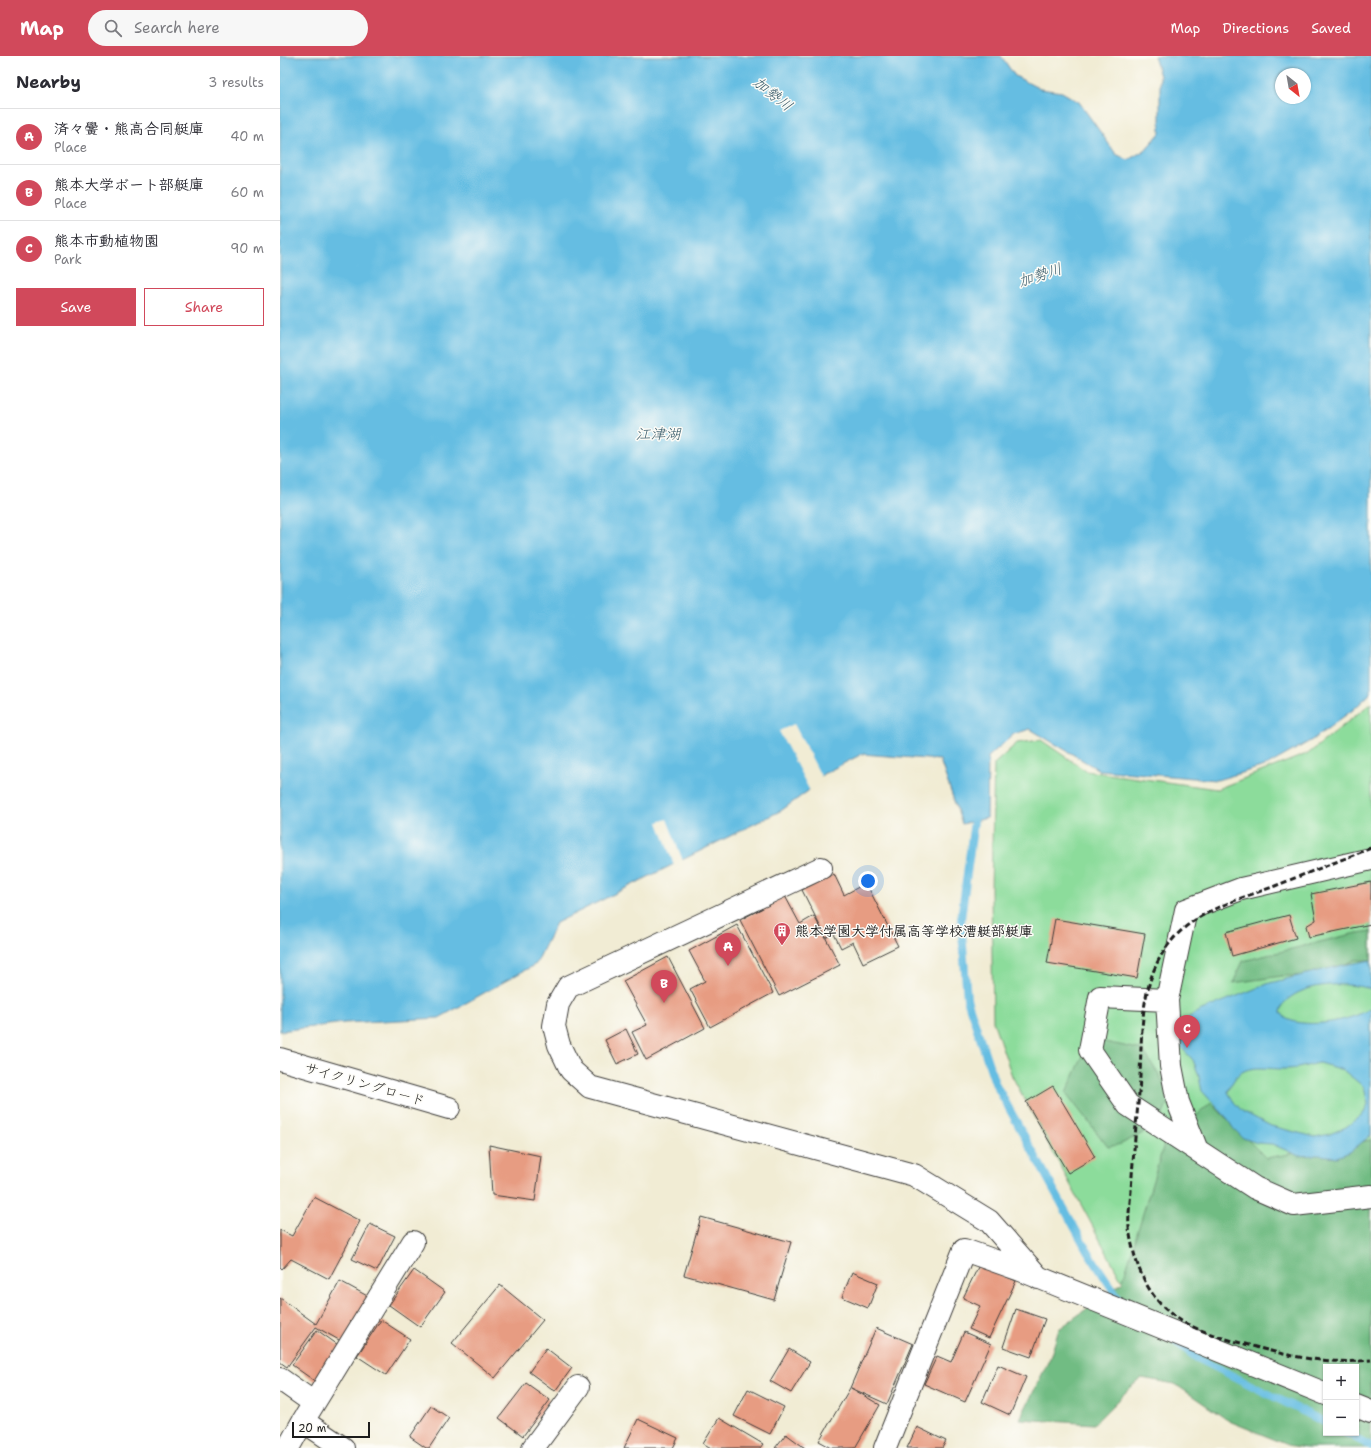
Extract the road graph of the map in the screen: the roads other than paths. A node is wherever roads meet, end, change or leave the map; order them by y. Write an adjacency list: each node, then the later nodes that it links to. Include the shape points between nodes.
1 (1371, 859): 3 (street, via 1241,890 1186,910)
2 (822, 868): 9 (street, via 568,987 558,1004 554,1026 559,1045 571,1070 590,1087 914,1175 989,1221)
3 (1167, 1000): 6 (street, via 1171,1066 1178,1102); 6 (street, via 1100,997 1090,1050 1128,1105)
4 (280, 1059): 5 (street, サイクリングロード)
5 (449, 1108)
6 (1197, 1150): 7 (street, via 1254,1188 1294,1205)
7 (1371, 1196)
8 (413, 1242): 13 (street)
9 (1039, 1278): 12 (street); 20 (street, via 964,1250)
10 (280, 1379): 13 (street)
11 (578, 1387): 19 (street)
12 (1323, 1393)
13 (314, 1403): 16 (street)
14 (1359, 1407): 15 (street)
15 (1371, 1412)
16 (303, 1421): 17 (street); 18 (street)
17 (288, 1448)
18 (343, 1448)
19 (533, 1448)
20 (885, 1448)

